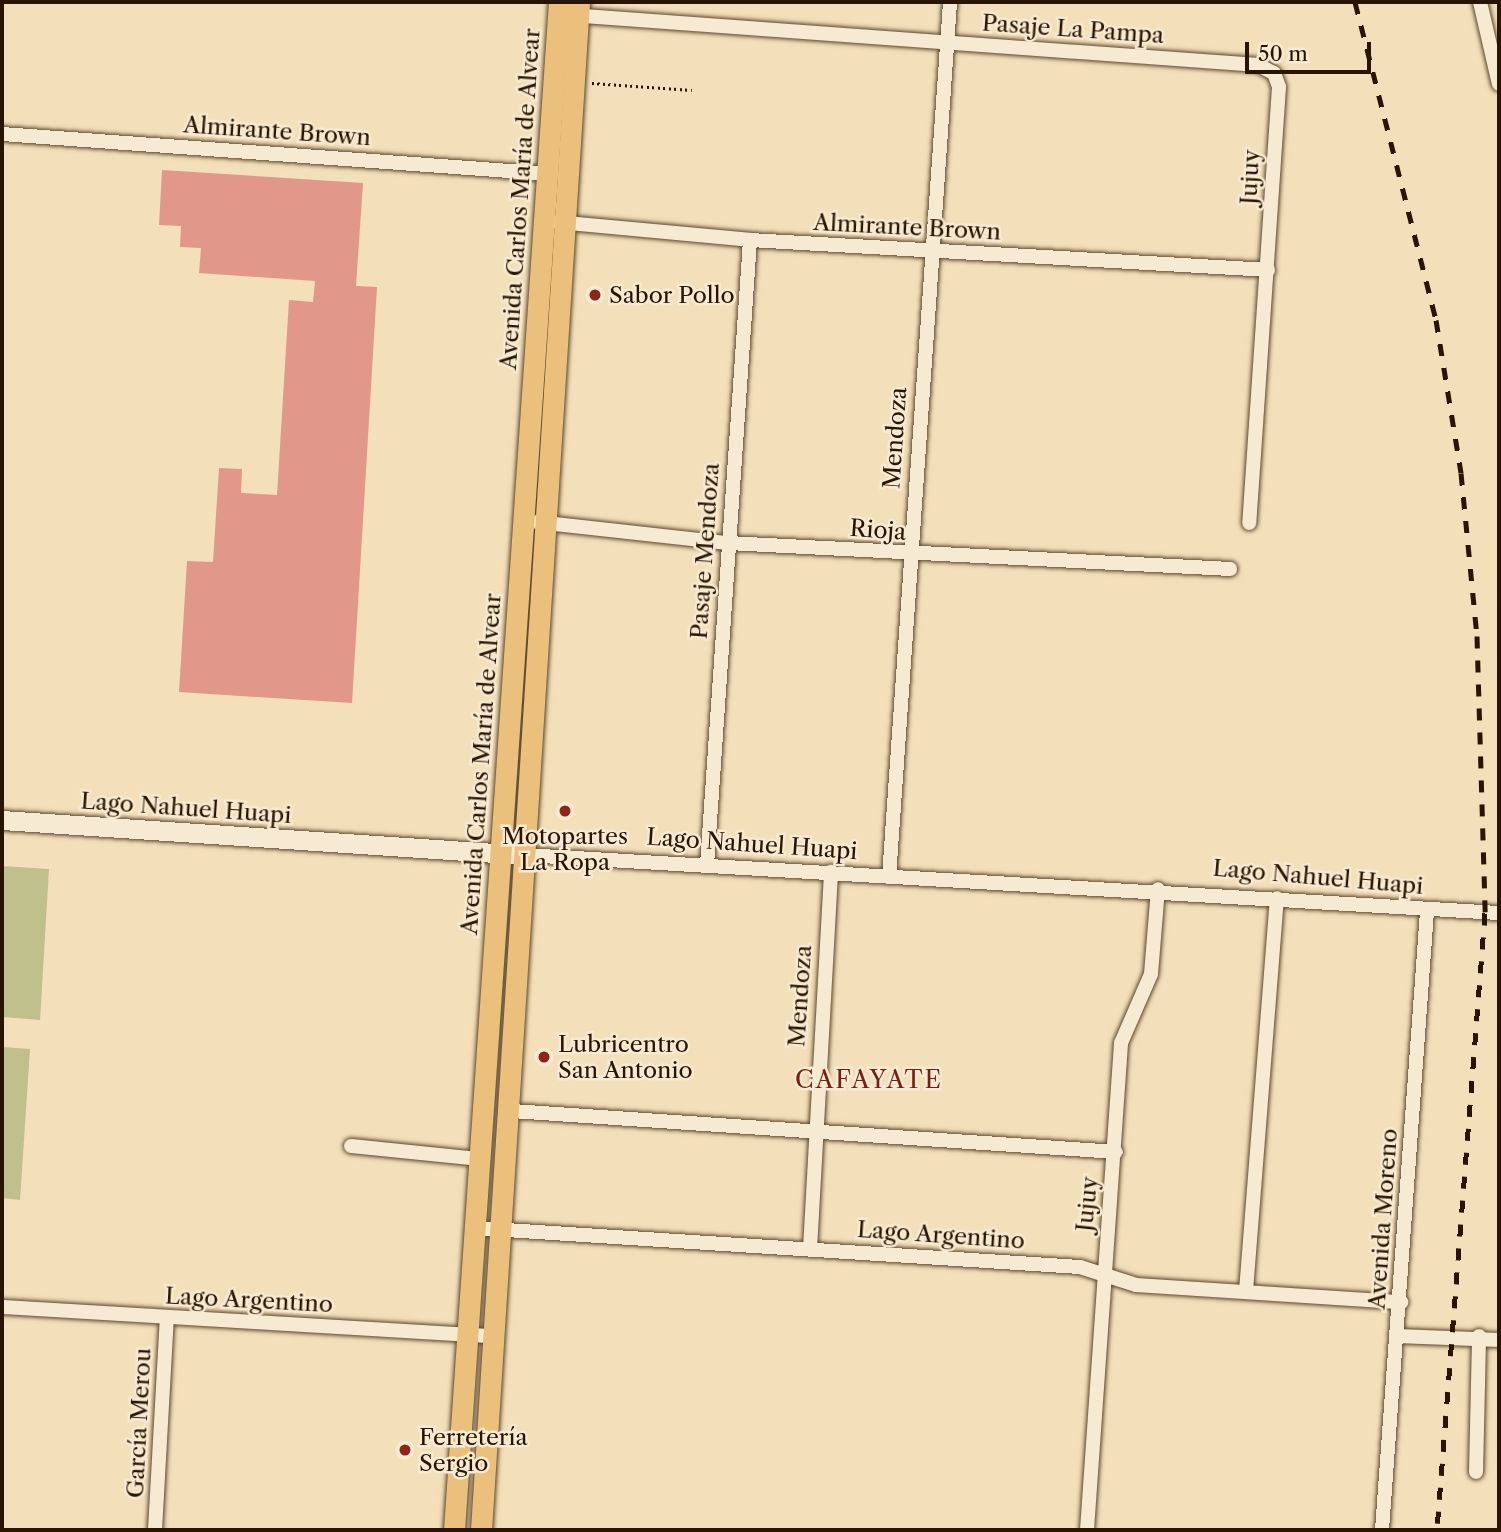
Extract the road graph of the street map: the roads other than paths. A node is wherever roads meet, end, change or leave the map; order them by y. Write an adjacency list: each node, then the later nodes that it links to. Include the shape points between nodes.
1 (950, 2): 4 (street, Mendoza)
2 (1479, 2): 5 (street)
3 (569, 9): 4 (street, Pasaje La Pampa); 8 (main road, Avenida Carlos María de Alvear); 9 (main road, Avenida Carlos María de Alvear, via 574,81)
4 (947, 43): 6 (street, Pasaje La Pampa, via 1258,65 1274,73); 11 (street, Mendoza)
5 (1499, 84)
6 (1279, 87): 12 (street, Jujuy)
7 (2, 134): 8 (street, Almirante Brown)
8 (550, 174): 9 (main road, Avenida Carlos María de Alvear)
9 (555, 221): 10 (street, Almirante Brown); 13 (main road, Avenida Carlos María de Alvear)
10 (750, 240): 11 (street, Almirante Brown); 15 (street, Pasaje Mendoza)
11 (930, 251): 12 (street, Almirante Brown); 16 (street, Mendoza)
12 (1268, 270): 14 (street, Jujuy)
13 (535, 522): 15 (street, Rioja); 19 (main road, Avenida Carlos María de Alvear); 20 (main road, Avenida Carlos María de Alvear)
14 (1249, 523)
15 (728, 543): 16 (street, Rioja); 21 (street, Pasaje Mendoza)
16 (910, 555): 17 (street, Rioja); 23 (street, Mendoza)
17 (1230, 569)
18 (2, 820): 19 (main road, Lago Nahuel Huapi)
19 (500, 854): 20 (main road, Lago Nahuel Huapi); 32 (main road, Avenida Carlos María de Alvear)
20 (525, 855): 21 (street, Lago Nahuel Huapi); 28 (main road, Avenida Carlos María de Alvear)
21 (707, 865): 22 (street, Lago Nahuel Huapi)
22 (831, 872): 23 (street, Lago Nahuel Huapi); 29 (street, Mendoza)
23 (889, 877): 24 (street, Lago Nahuel Huapi)
24 (1158, 889): 25 (street, Lago Nahuel Huapi); 31 (street, Jujuy, via 1151,974 1121,1043)
25 (1277, 898): 26 (street, Lago Nahuel Huapi); 37 (street)
26 (1427, 911): 27 (street, Lago Nahuel Huapi); 38 (street, Avenida Moreno)
27 (1499, 913)
28 (512, 1111): 29 (street); 34 (main road, Avenida Carlos María de Alvear)
29 (814, 1128): 31 (street); 35 (street, Mendoza)
30 (351, 1146): 32 (street)
31 (1116, 1152): 36 (street, Jujuy)
32 (478, 1159): 33 (main road, Avenida Carlos María de Alvear)
33 (475, 1228): 34 (street, Lago Argentino); 41 (main road, Avenida Carlos María de Alvear)
34 (502, 1229): 35 (street, Lago Argentino); 42 (main road, Avenida Carlos María de Alvear)
35 (810, 1249): 36 (street, Lago Argentino, via 1080,1267)
36 (1103, 1274): 37 (street, Lago Argentino, via 1136,1285); 50 (street, Jujuy)
37 (1246, 1291): 38 (street, Lago Argentino)
38 (1401, 1302): 43 (street, Avenida Moreno)
39 (2, 1307): 40 (street, Lago Argentino)
40 (167, 1318): 41 (street, Lago Argentino); 47 (street, García Merou)
41 (467, 1335): 42 (street, Lago Argentino); 48 (main road, Avenida Carlos María de Alvear)
42 (494, 1336): 49 (main road, Avenida Carlos María de Alvear)
43 (1398, 1336): 44 (street); 51 (street, Avenida Moreno)
44 (1479, 1336): 45 (street); 46 (street)
45 (1499, 1340)
46 (1476, 1472)
47 (155, 1530)
48 (454, 1530)
49 (481, 1530)
50 (1087, 1530)
51 (1382, 1530)

